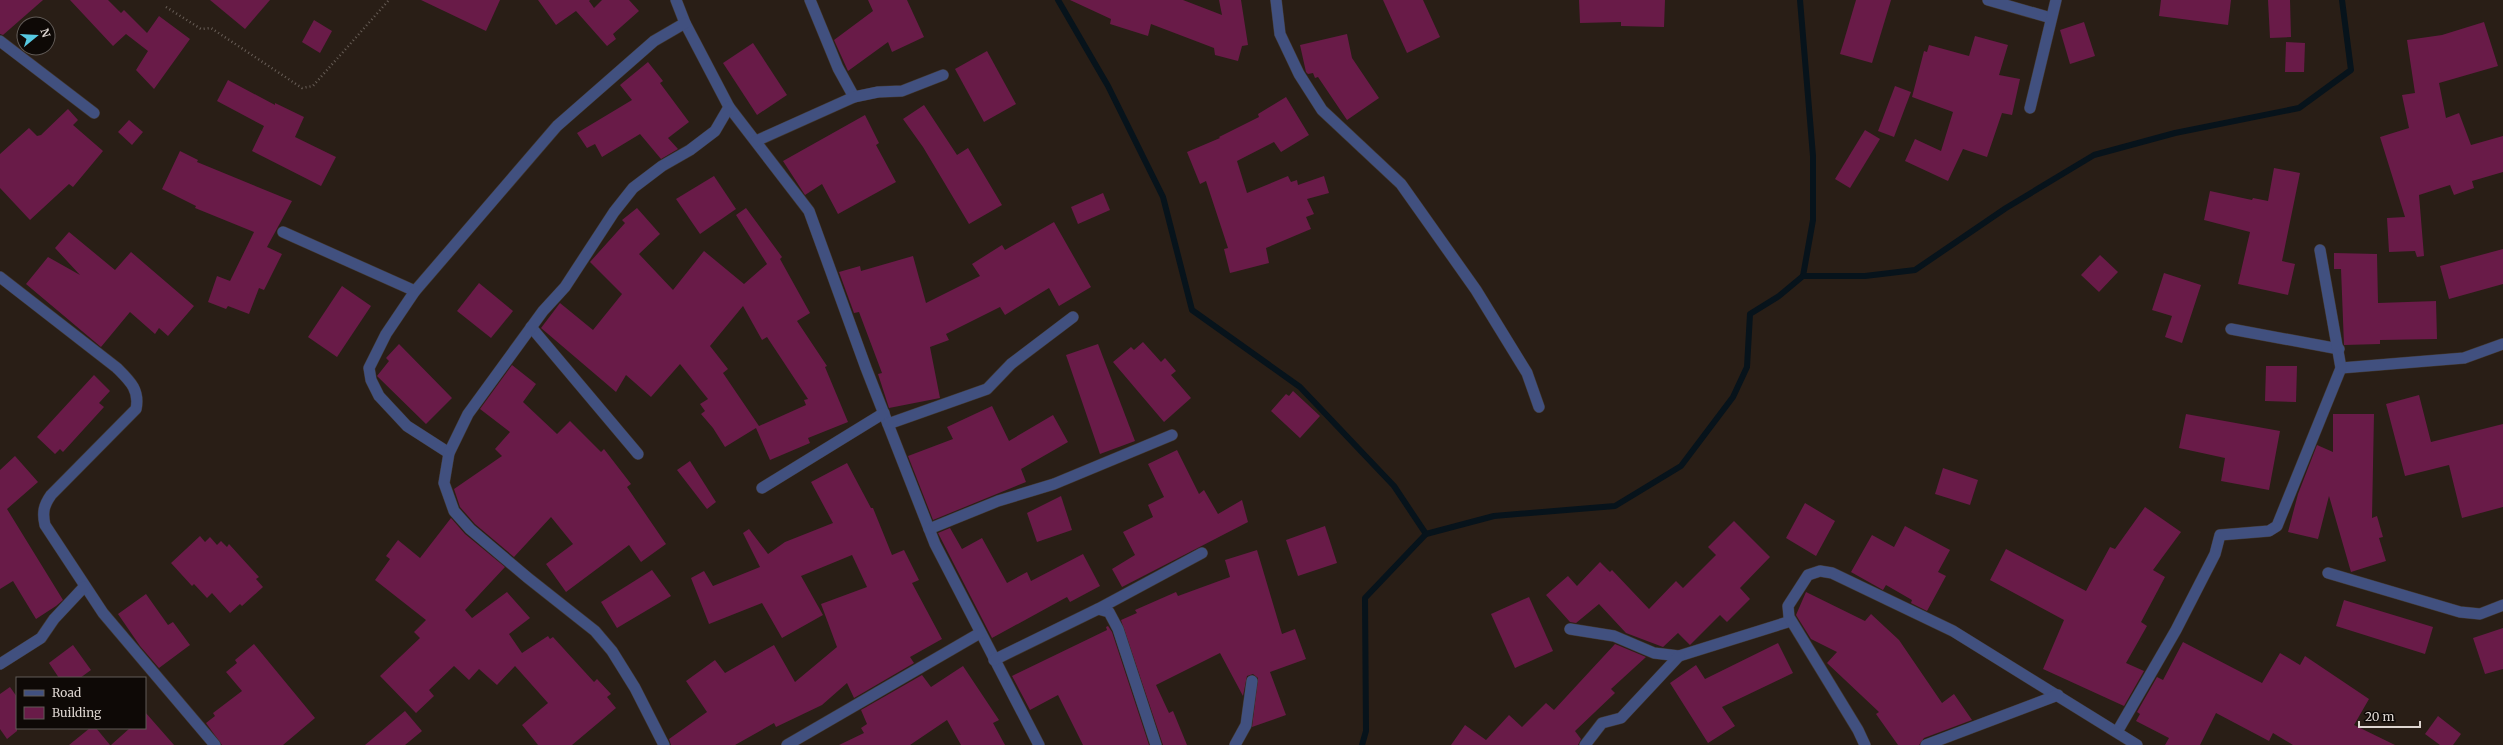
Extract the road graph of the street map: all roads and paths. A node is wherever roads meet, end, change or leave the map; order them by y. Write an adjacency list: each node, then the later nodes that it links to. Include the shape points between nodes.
1 (389, 0): 7 (path, via 308,89 302,88 211,28 201,29)
2 (676, 0): 9 (street)
3 (810, 0): 12 (street, via 838,68)
4 (1276, 0): 27 (street, via 1280,34 1299,74 1322,110 1401,184 1480,296 1527,373)
5 (1988, 0): 8 (street)
6 (2056, 0): 8 (street)
7 (166, 7)
8 (2051, 18): 14 (street)
9 (685, 23): 13 (street); 20 (street, via 654,41 557,126)
10 (0, 41): 15 (street)
11 (943, 75): 12 (street, via 902,92 878,92)
12 (854, 97): 16 (street)
13 (729, 107): 16 (street); 22 (street, via 715,130 633,188 614,212 565,287)
14 (2030, 108)
15 (94, 113)
16 (756, 141): 28 (street, via 809,211)
17 (283, 232): 20 (street)
18 (2320, 250): 25 (street)
19 (0, 277): 37 (street, via 118,368 134,384 138,399 136,409 44,505 45,525)
20 (415, 291): 31 (street, via 386,334 369,368 371,380 379,396 407,426)
21 (1073, 317): 29 (street, via 1010,364 987,389)
22 (531, 327): 31 (street, via 468,414); 32 (street)
23 (2231, 329): 25 (street)
24 (2503, 344): 26 (street, via 2464,358)
25 (2339, 349): 26 (street)
26 (2341, 368): 48 (street, via 2278,526 2268,531 2222,534 2218,537 2215,554 2176,630)
27 (1540, 407)
28 (884, 413): 29 (street); 33 (street)
29 (888, 424): 34 (street)
30 (1172, 435): 34 (street, via 1054,484 998,501)
31 (449, 453): 50 (street, via 444,483 454,511 470,529 595,631 612,651 635,688)
32 (638, 454)
33 (762, 488)
34 (929, 529): 42 (street)
35 (1202, 553): 39 (street)
36 (2328, 573): 38 (street, via 2460,612 2480,614)
37 (84, 587): 45 (street, via 54,619 42,638); 49 (street, via 102,613)
38 (2503, 605)
39 (1098, 609): 44 (street); 53 (street, via 1109,612 1118,629)
40 (1791, 621): 43 (street); 47 (street, via 1788,606 1808,575 1820,571 1832,573 1953,631); 56 (street, via 1839,697)
41 (1570, 629): 43 (street, via 1614,636 1654,653)
42 (980, 633): 44 (street); 51 (street)
43 (1679, 656): 55 (street, via 1621,718 1602,723)
44 (994, 660): 52 (street)
45 (0, 664)
46 (1252, 681): 54 (street, via 1246,725)
47 (2058, 695): 48 (street); 57 (street)
48 (2117, 732): 58 (street)
49 (215, 745)
50 (664, 745)
51 (787, 745)
52 (1039, 745)
53 (1156, 745)
54 (1235, 745)
55 (1585, 745)
56 (1864, 745)
57 (1926, 745)
58 (2137, 745)

